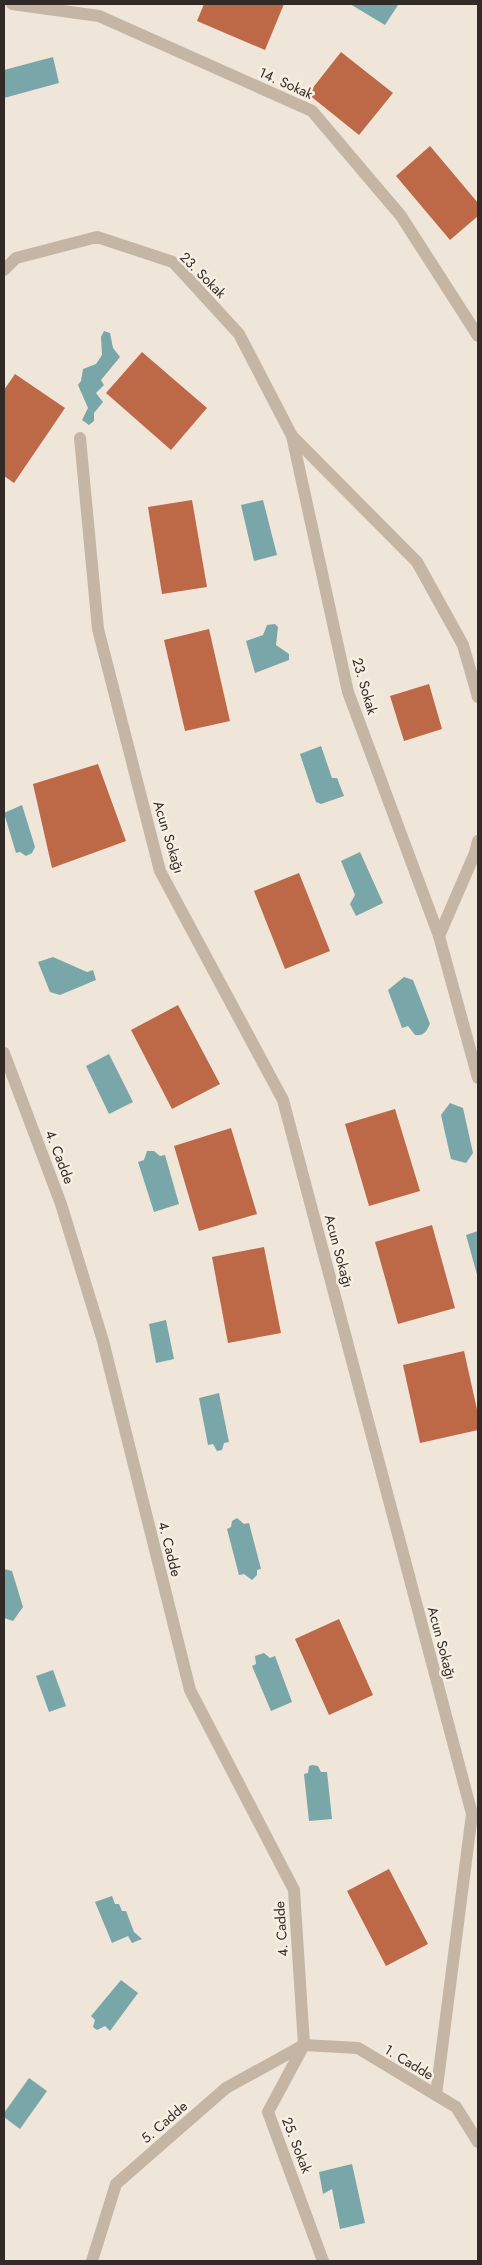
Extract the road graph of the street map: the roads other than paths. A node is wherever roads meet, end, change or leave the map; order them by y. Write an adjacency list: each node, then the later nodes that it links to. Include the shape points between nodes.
1 (12, 4): 3 (street, 14. Sokak, via 99,16 312,111 401,216)
2 (4, 270): 4 (street, 23. Sokak, via 16,258 97,237 173,262 239,334)
3 (478, 336)
4 (292, 436): 6 (street, 23. Sokak, via 418,562 463,645); 8 (street, 23. Sokak, via 348,692)
5 (80, 438): 12 (street, Acun Sokağı, via 98,629 160,871 283,1100 472,1814)
6 (478, 697)
7 (478, 841): 8 (street)
8 (439, 936): 10 (street, 23. Sokak)
9 (4, 1053): 11 (street, 4. Cadde, via 62,1204 103,1341 190,1690 294,1890)
10 (478, 1078)
11 (304, 2045): 12 (street, 1. Cadde, via 358,2048); 14 (street, 5. Cadde, via 226,2088 116,2184); 15 (street, 25. Sokak, via 268,2112)
12 (436, 2095): 13 (street, 1. Cadde, via 456,2107)
13 (478, 2142)
14 (92, 2261)
15 (323, 2261)

